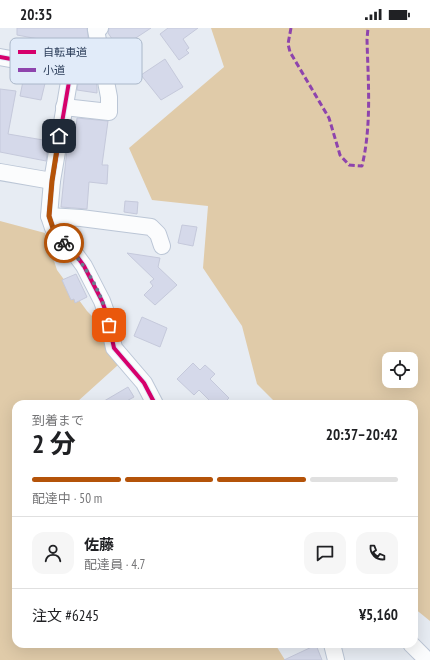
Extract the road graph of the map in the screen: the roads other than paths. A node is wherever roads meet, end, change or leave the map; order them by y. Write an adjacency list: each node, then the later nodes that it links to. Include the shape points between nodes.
1 (100, 28): 2 (street, via 96,30)
2 (98, 38)
3 (0, 57): 4 (street)
4 (10, 59)
5 (68, 84): 7 (street)
6 (106, 84): 7 (street, via 109,112)
7 (64, 107): 9 (street)
8 (0, 172): 9 (street)
9 (52, 181): 10 (street)
10 (49, 216): 11 (street, via 151,227 158,234); 12 (street, via 53,228 84,266 102,301 108,315 114,348 144,383)
11 (162, 246)
12 (153, 400)
13 (333, 648): 15 (street)
14 (416, 648): 16 (street)
15 (336, 660)
16 (427, 660)

